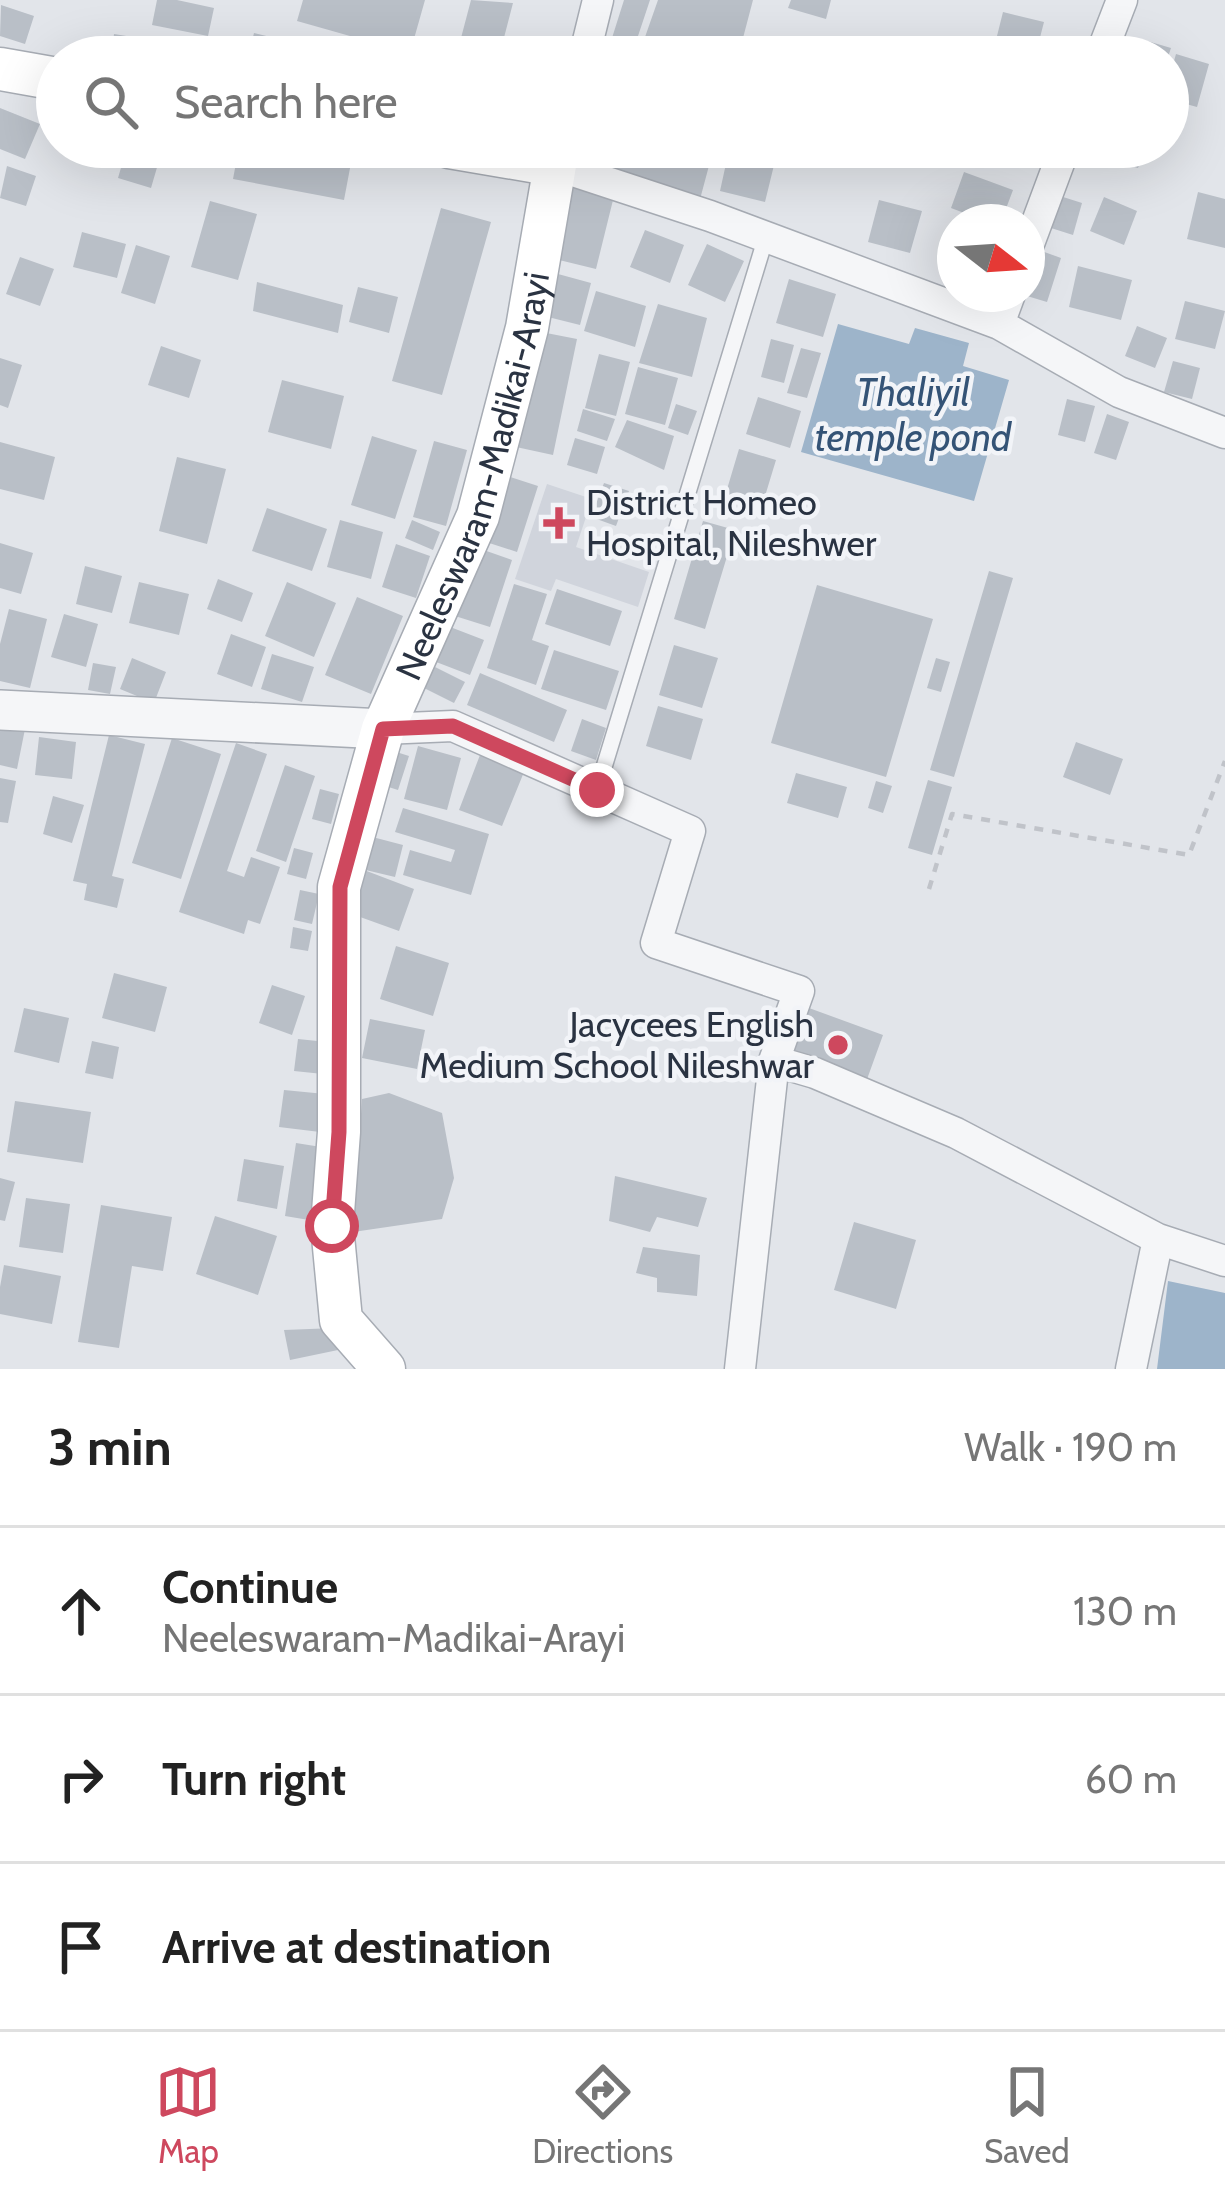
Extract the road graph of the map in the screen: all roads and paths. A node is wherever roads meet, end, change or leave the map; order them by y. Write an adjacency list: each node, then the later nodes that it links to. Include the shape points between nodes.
1 (598, 0): 3 (street)
2 (1122, 0): 4 (street)
3 (589, 36)
4 (1108, 36)
5 (0, 69): 6 (main road)
6 (36, 75)
7 (556, 168): 16 (main road, Neeleswaram-Madikai-Arayi, via 527,328 478,516)
8 (589, 168): 11 (street)
9 (1057, 168): 10 (street)
10 (1044, 204)
11 (766, 237): 12 (street); 18 (lane)
12 (937, 289)
13 (1008, 312): 14 (street, via 1119,392)
14 (1225, 433)
15 (0, 710): 16 (street)
16 (383, 729): 18 (street, via 453,726); 23 (main road, Neeleswaram-Madikai-Arayi, via 340,887 332,1226 341,1320)
17 (1225, 761): 19 (path, via 1189,855 952,814)
18 (597, 790): 20 (street, via 690,831 656,943 799,991)
19 (929, 889)
20 (774, 1060): 21 (street, via 956,1133); 24 (street)
21 (1158, 1238): 22 (street); 25 (street)
22 (1225, 1261)
23 (384, 1369)
24 (740, 1369)
25 (1131, 1369)

